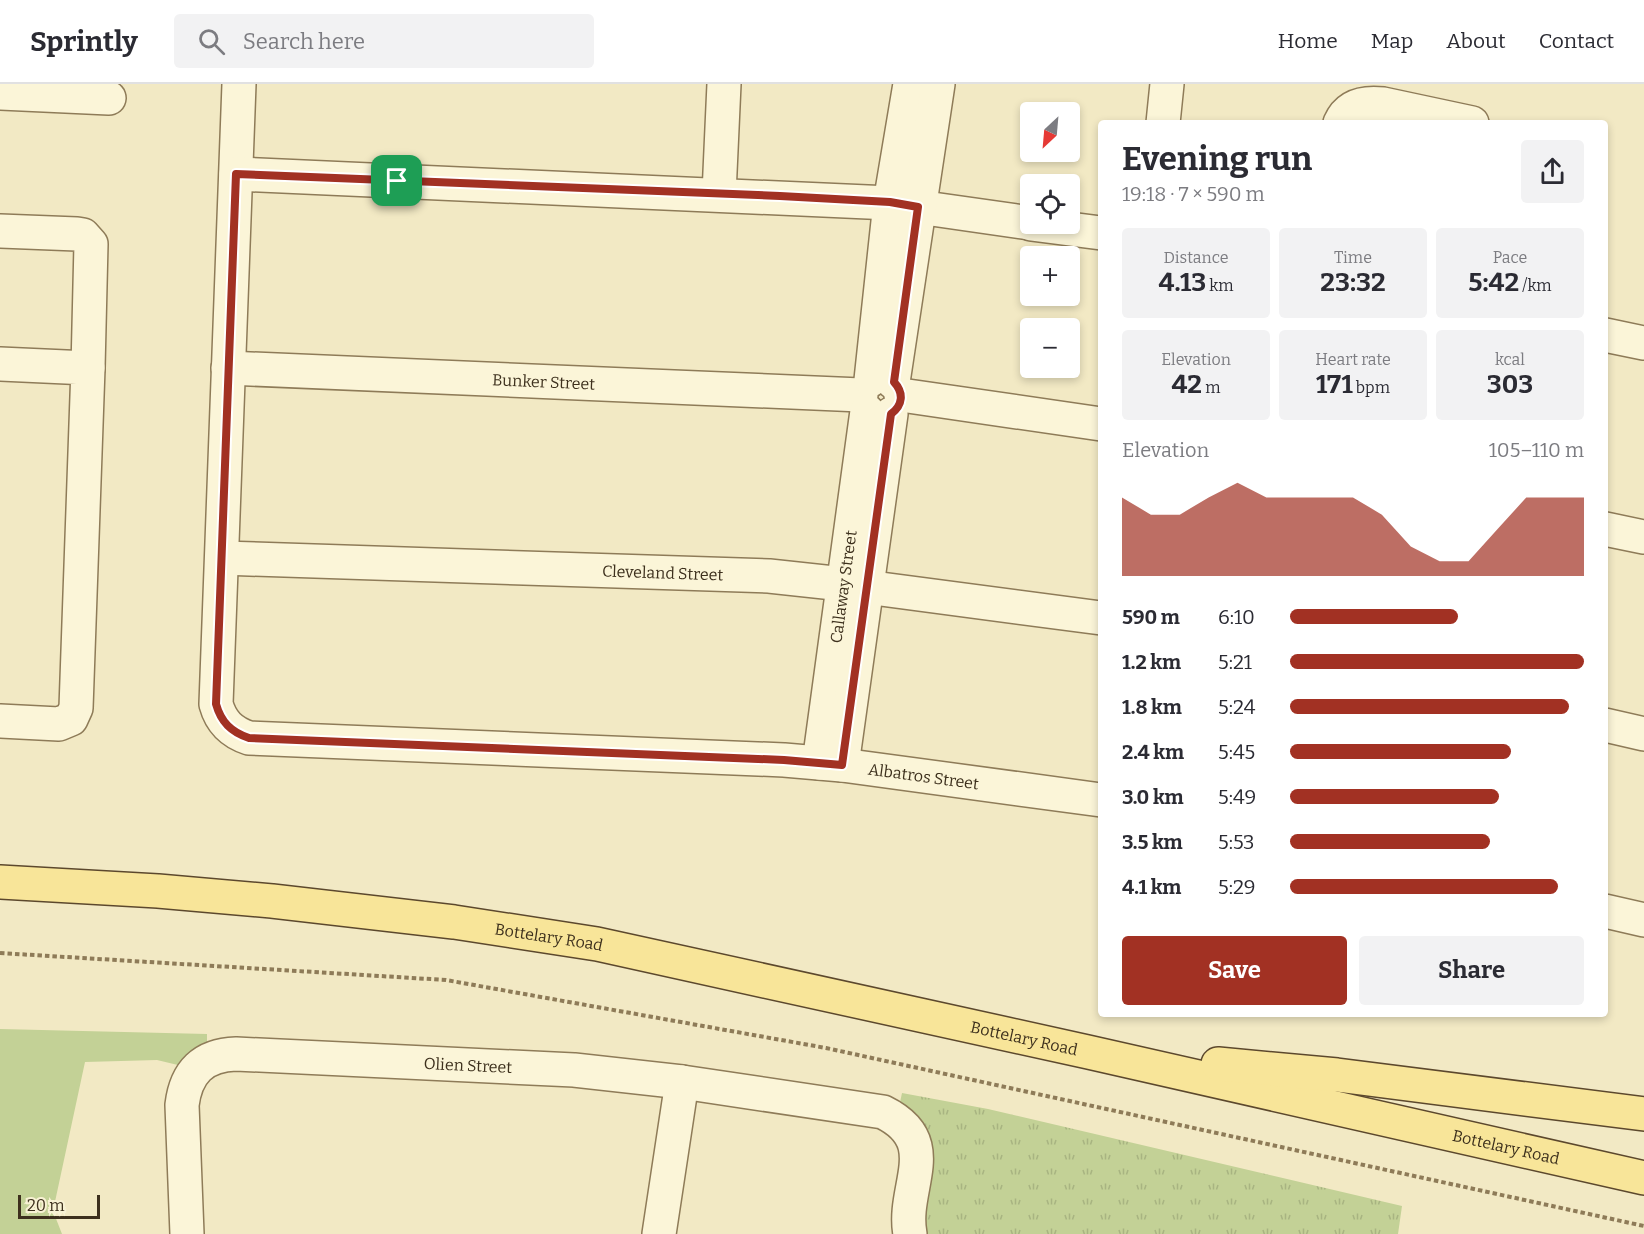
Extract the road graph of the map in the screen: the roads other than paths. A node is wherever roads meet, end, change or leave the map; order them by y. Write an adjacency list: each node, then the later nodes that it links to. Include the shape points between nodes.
1 (239, 84): 11 (street, Albatros Street)
2 (724, 84): 12 (street)
3 (910, 84): 13 (street, Callaway Street)
4 (938, 84): 13 (street, Callaway Street)
5 (1167, 84): 8 (street)
6 (0, 93): 7 (street)
7 (109, 98)
8 (1162, 120)
9 (1342, 120): 10 (street, via 1351,110 1368,103)
10 (1458, 120)
11 (236, 174): 12 (street); 22 (street, Albatros Street)
12 (720, 194): 13 (street)
13 (904, 205): 14 (street); 23 (street, Callaway Street)
14 (1020, 221)
15 (1080, 230): 17 (street)
16 (0, 231): 21 (street, via 77,234 91,244)
17 (1098, 233)
18 (1608, 336): 19 (street)
19 (1644, 343)
20 (0, 364): 21 (street)
21 (88, 368): 30 (street, via 76,708 71,719 59,724)
22 (228, 368): 23 (street, Bunker Street); 27 (street, Albatros Street)
23 (881, 396): 24 (street, Bunker Street); 28 (street, Callaway Street)
24 (1098, 424)
25 (1608, 530): 26 (street)
26 (1644, 537)
27 (222, 558): 28 (street, Cleveland Street, via 769,576); 33 (street, Albatros Street, via 216,704 227,726 249,738)
28 (855, 585): 29 (street, Cleveland Street); 33 (street, Callaway Street)
29 (1098, 618)
30 (0, 721)
31 (1608, 726): 32 (street)
32 (1644, 734)
33 (830, 764): 34 (street, Albatros Street)
34 (1098, 800)
35 (0, 882): 38 (main road, Bottelary Road, via 272,901 454,922 597,944)
36 (1608, 912): 37 (street)
37 (1644, 920)
38 (1088, 1052): 40 (main road, Bottelary Road, via 1337,1075); 41 (main road, Bottelary Road)
39 (682, 1082): 42 (street, Olien Street, via 574,1070 236,1054 214,1057 188,1080 182,1105); 43 (street); 44 (street, Olien Street, via 871,1109 894,1117 912,1137 916,1149)
40 (1644, 1114)
41 (1644, 1178)
42 (187, 1234)
43 (659, 1234)
44 (910, 1234)

